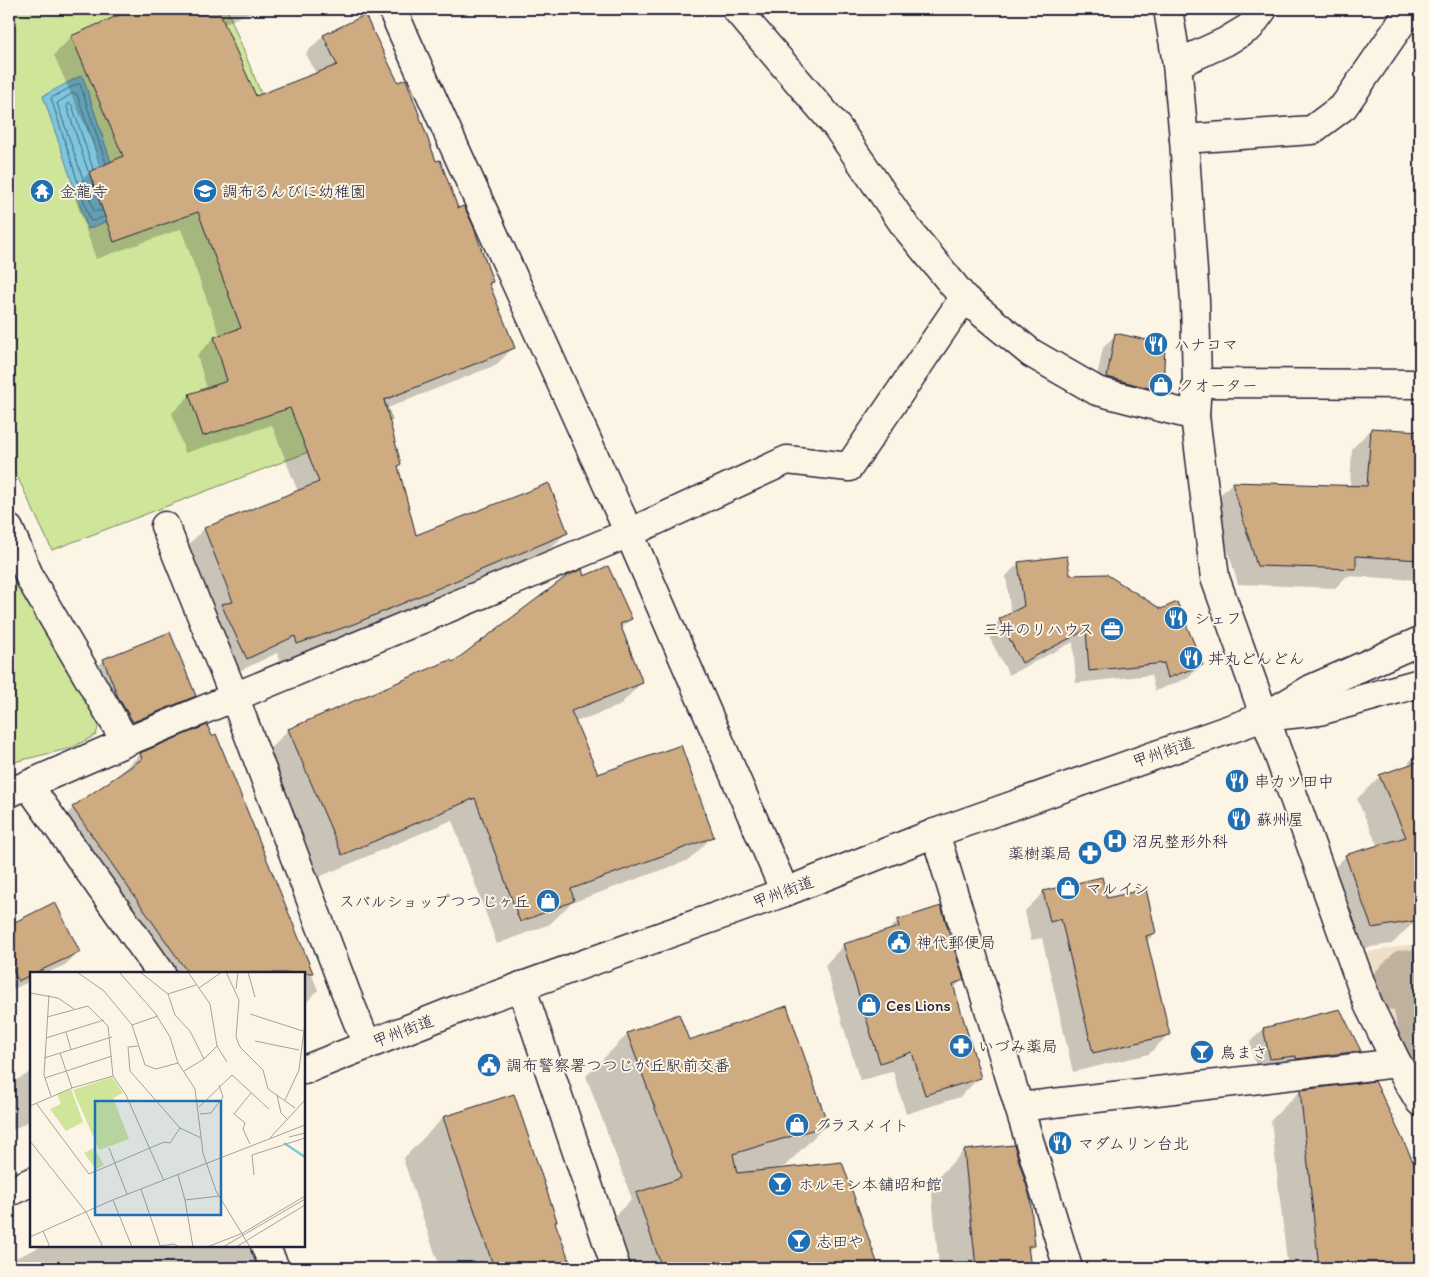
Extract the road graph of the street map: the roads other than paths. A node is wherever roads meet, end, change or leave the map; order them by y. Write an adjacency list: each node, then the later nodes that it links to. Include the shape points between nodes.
1 (392, 9): 14 (main road)
2 (736, 9): 8 (main road, via 836,127 905,226)
3 (1168, 9): 6 (main road)
4 (1263, 9): 6 (main road, via 1250,27)
5 (1411, 9): 7 (main road, via 1344,106 1312,130)
6 (1177, 64): 7 (main road)
7 (1184, 138): 9 (main road)
8 (964, 298): 11 (main road, via 1031,353 1098,391); 14 (main road, via 849,466 787,460)
9 (1197, 383): 10 (main road); 11 (main road)
10 (1420, 384)
11 (1194, 416): 18 (main road, via 1215,578)
12 (165, 526): 17 (main road)
13 (9, 529): 19 (main road, via 31,580)
14 (630, 533): 17 (main road); 22 (main road)
15 (1420, 641): 18 (main road, 甲州街道, via 1311,689)
16 (1420, 683): 18 (main road, 甲州街道, via 1318,711)
17 (234, 696): 19 (main road); 25 (main road)
18 (1264, 717): 21 (main road, 甲州街道); 26 (main road, via 1368,1004)
19 (126, 742): 20 (main road)
20 (19, 789): 23 (main road)
21 (935, 833): 22 (main road, 甲州街道); 29 (main road)
22 (785, 892): 24 (main road, 甲州街道)
23 (160, 972)
24 (521, 986): 25 (main road, 甲州街道); 34 (main road)
25 (368, 1045): 27 (main road, 甲州街道)
26 (1397, 1063): 28 (main road); 29 (main road)
27 (305, 1070)
28 (1420, 1102)
29 (1020, 1107): 35 (main road)
30 (30, 1182): 31 (main road)
31 (9, 1192)
32 (265, 1247): 33 (main road)
33 (275, 1268)
34 (616, 1268)
35 (1068, 1268)

